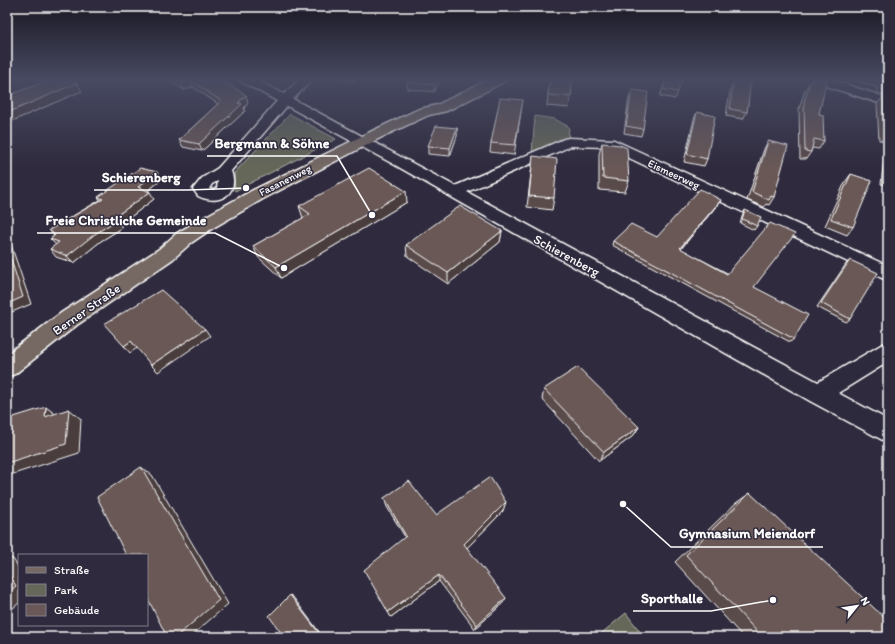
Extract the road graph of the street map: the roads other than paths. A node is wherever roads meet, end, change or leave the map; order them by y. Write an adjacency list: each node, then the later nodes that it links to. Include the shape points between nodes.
1 (278, 109): 5 (street)
2 (300, 109): 4 (street, Schierenberg)
3 (441, 109): 4 (main road, Fasanenweg, via 432,117)
4 (368, 145): 6 (street, Schierenberg); 7 (main road, Fasanenweg)
5 (223, 171)
6 (454, 192): 8 (street, Eismeerweg, via 569,142 609,143); 11 (street, Schierenberg)
7 (243, 210): 10 (main road, Berner Straße, via 191,243 166,254 76,315)
8 (888, 274)
9 (888, 352): 11 (street)
10 (7, 367)
11 (818, 394): 12 (street, Schierenberg)
12 (888, 432)

